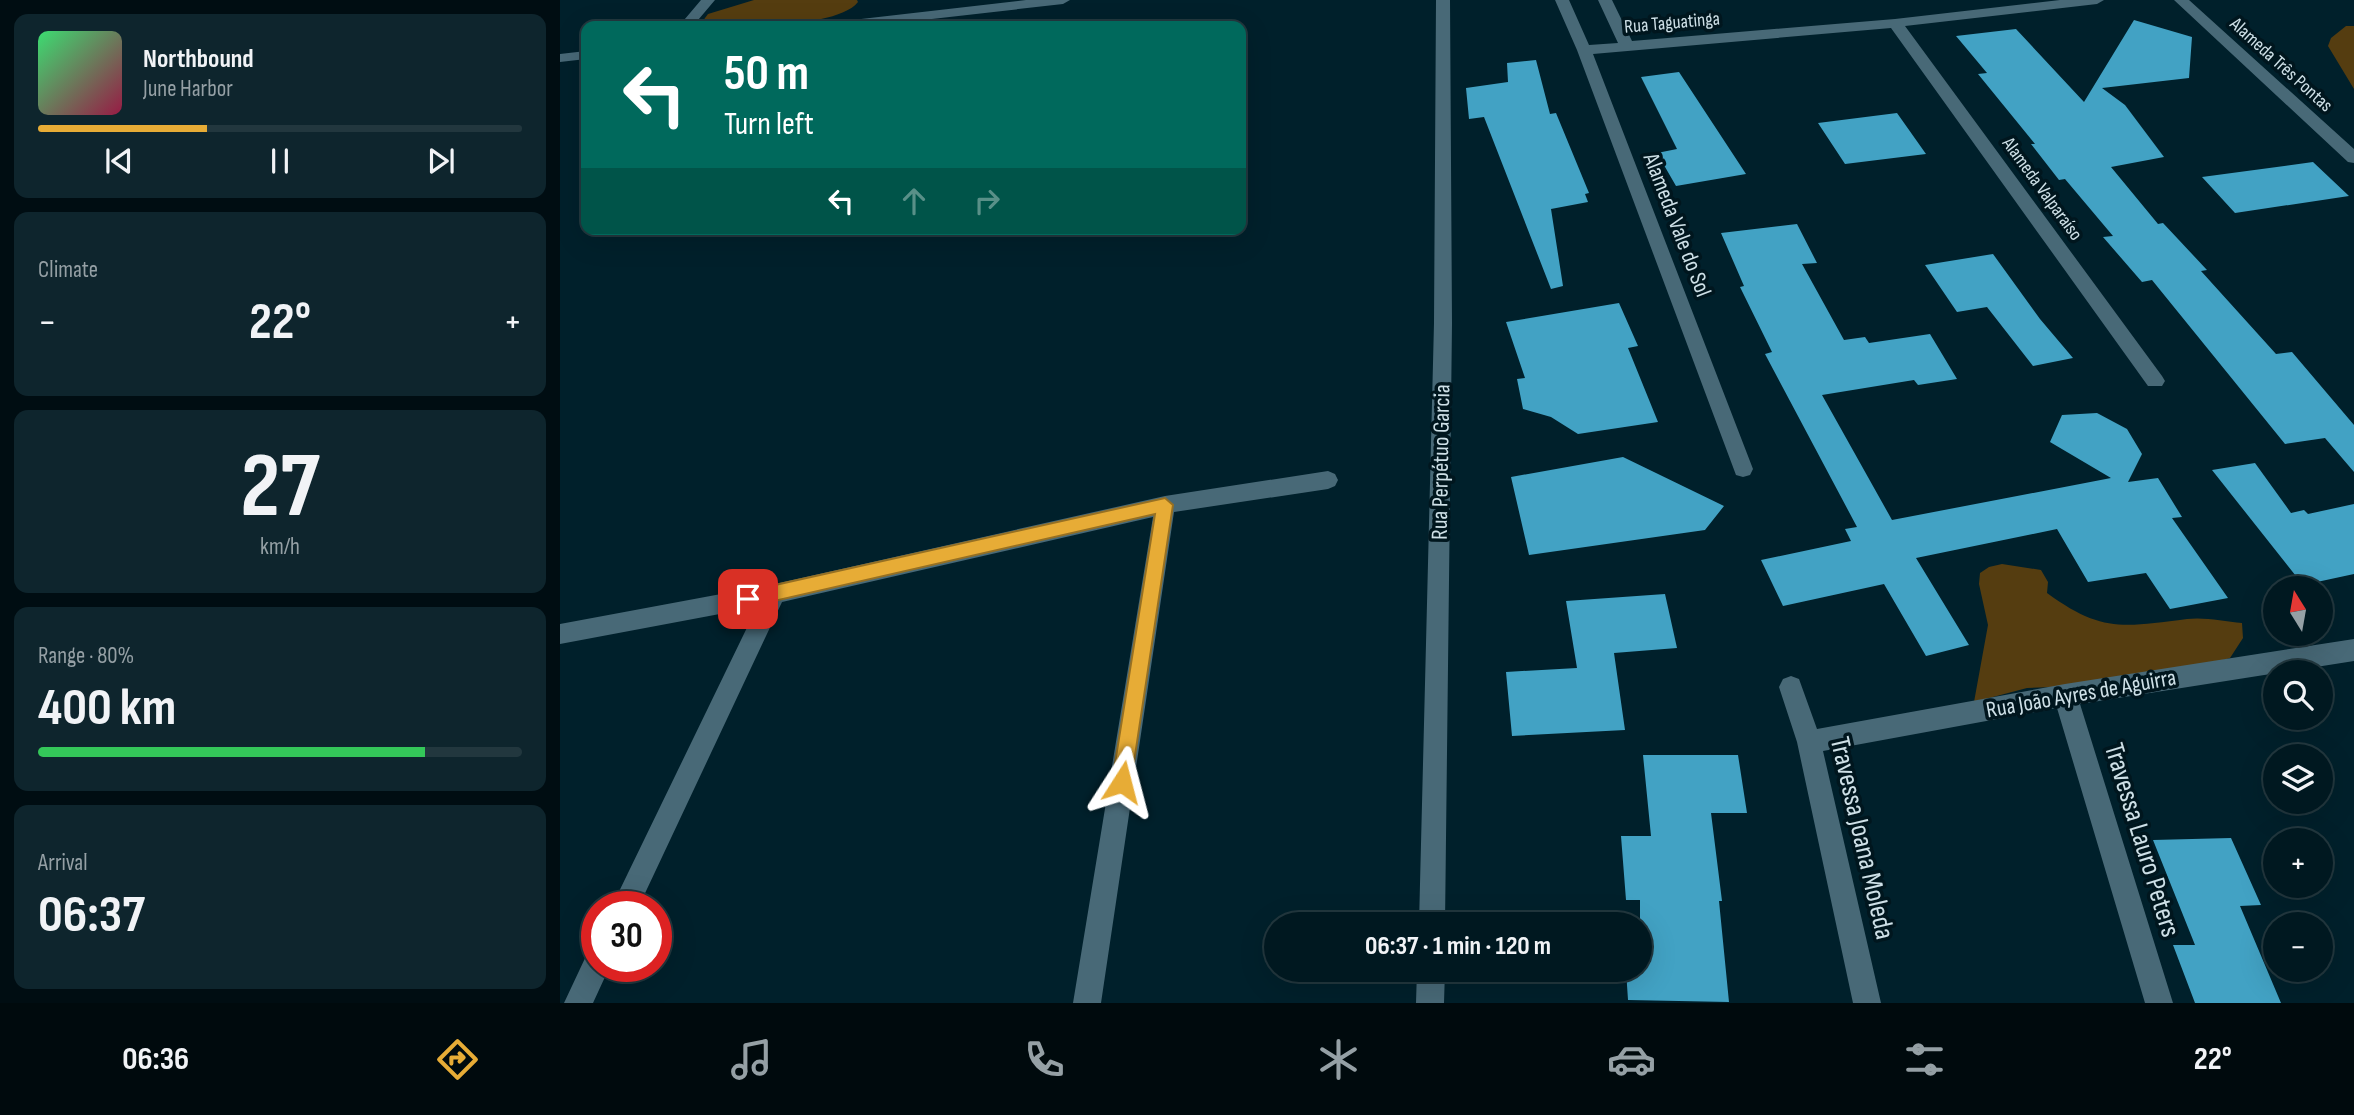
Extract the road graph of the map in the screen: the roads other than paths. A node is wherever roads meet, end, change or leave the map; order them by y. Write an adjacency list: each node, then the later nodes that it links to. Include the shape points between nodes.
1 (708, 0): 9 (street)
2 (1063, 0): 8 (street)
3 (1443, 0): 28 (street, Rua Perpétuo Garcia, via 1443,323)
4 (1562, 0): 13 (street, Alameda Vale do Sol)
5 (1605, 0): 12 (street)
6 (2097, 0): 11 (street, Rua Taguatinga)
7 (2181, 0): 16 (street, Alameda Três Pontas)
8 (1000, 4): 10 (street)
9 (690, 21)
10 (872, 21)
11 (1895, 23): 12 (street, Rua Taguatinga); 17 (street, Alameda Valparaíso)
12 (1627, 46): 13 (street, Rua Taguatinga)
13 (1584, 50): 18 (street, Alameda Vale do Sol)
14 (581, 56): 15 (street)
15 (560, 58)
16 (2354, 158)
17 (2155, 381)
18 (1743, 469)
19 (1328, 480): 20 (street)
20 (1165, 505): 21 (street); 32 (street)
21 (775, 594): 22 (street); 27 (street)
22 (560, 634)
23 (2354, 650): 25 (street, Rua João Ayres de Aguirra)
24 (1791, 687): 26 (street, Travessa Joana Moleda)
25 (2065, 695): 26 (street, Rua João Ayres de Aguirra); 35 (street, Travessa Lauro Peters)
26 (1809, 742): 34 (street, Travessa Joana Moleda)
27 (632, 891)
28 (1432, 912)
29 (588, 982): 31 (street)
30 (1431, 982): 33 (street)
31 (578, 1003)
32 (1087, 1003)
33 (1430, 1003)
34 (1867, 1003)
35 (2159, 1003)

